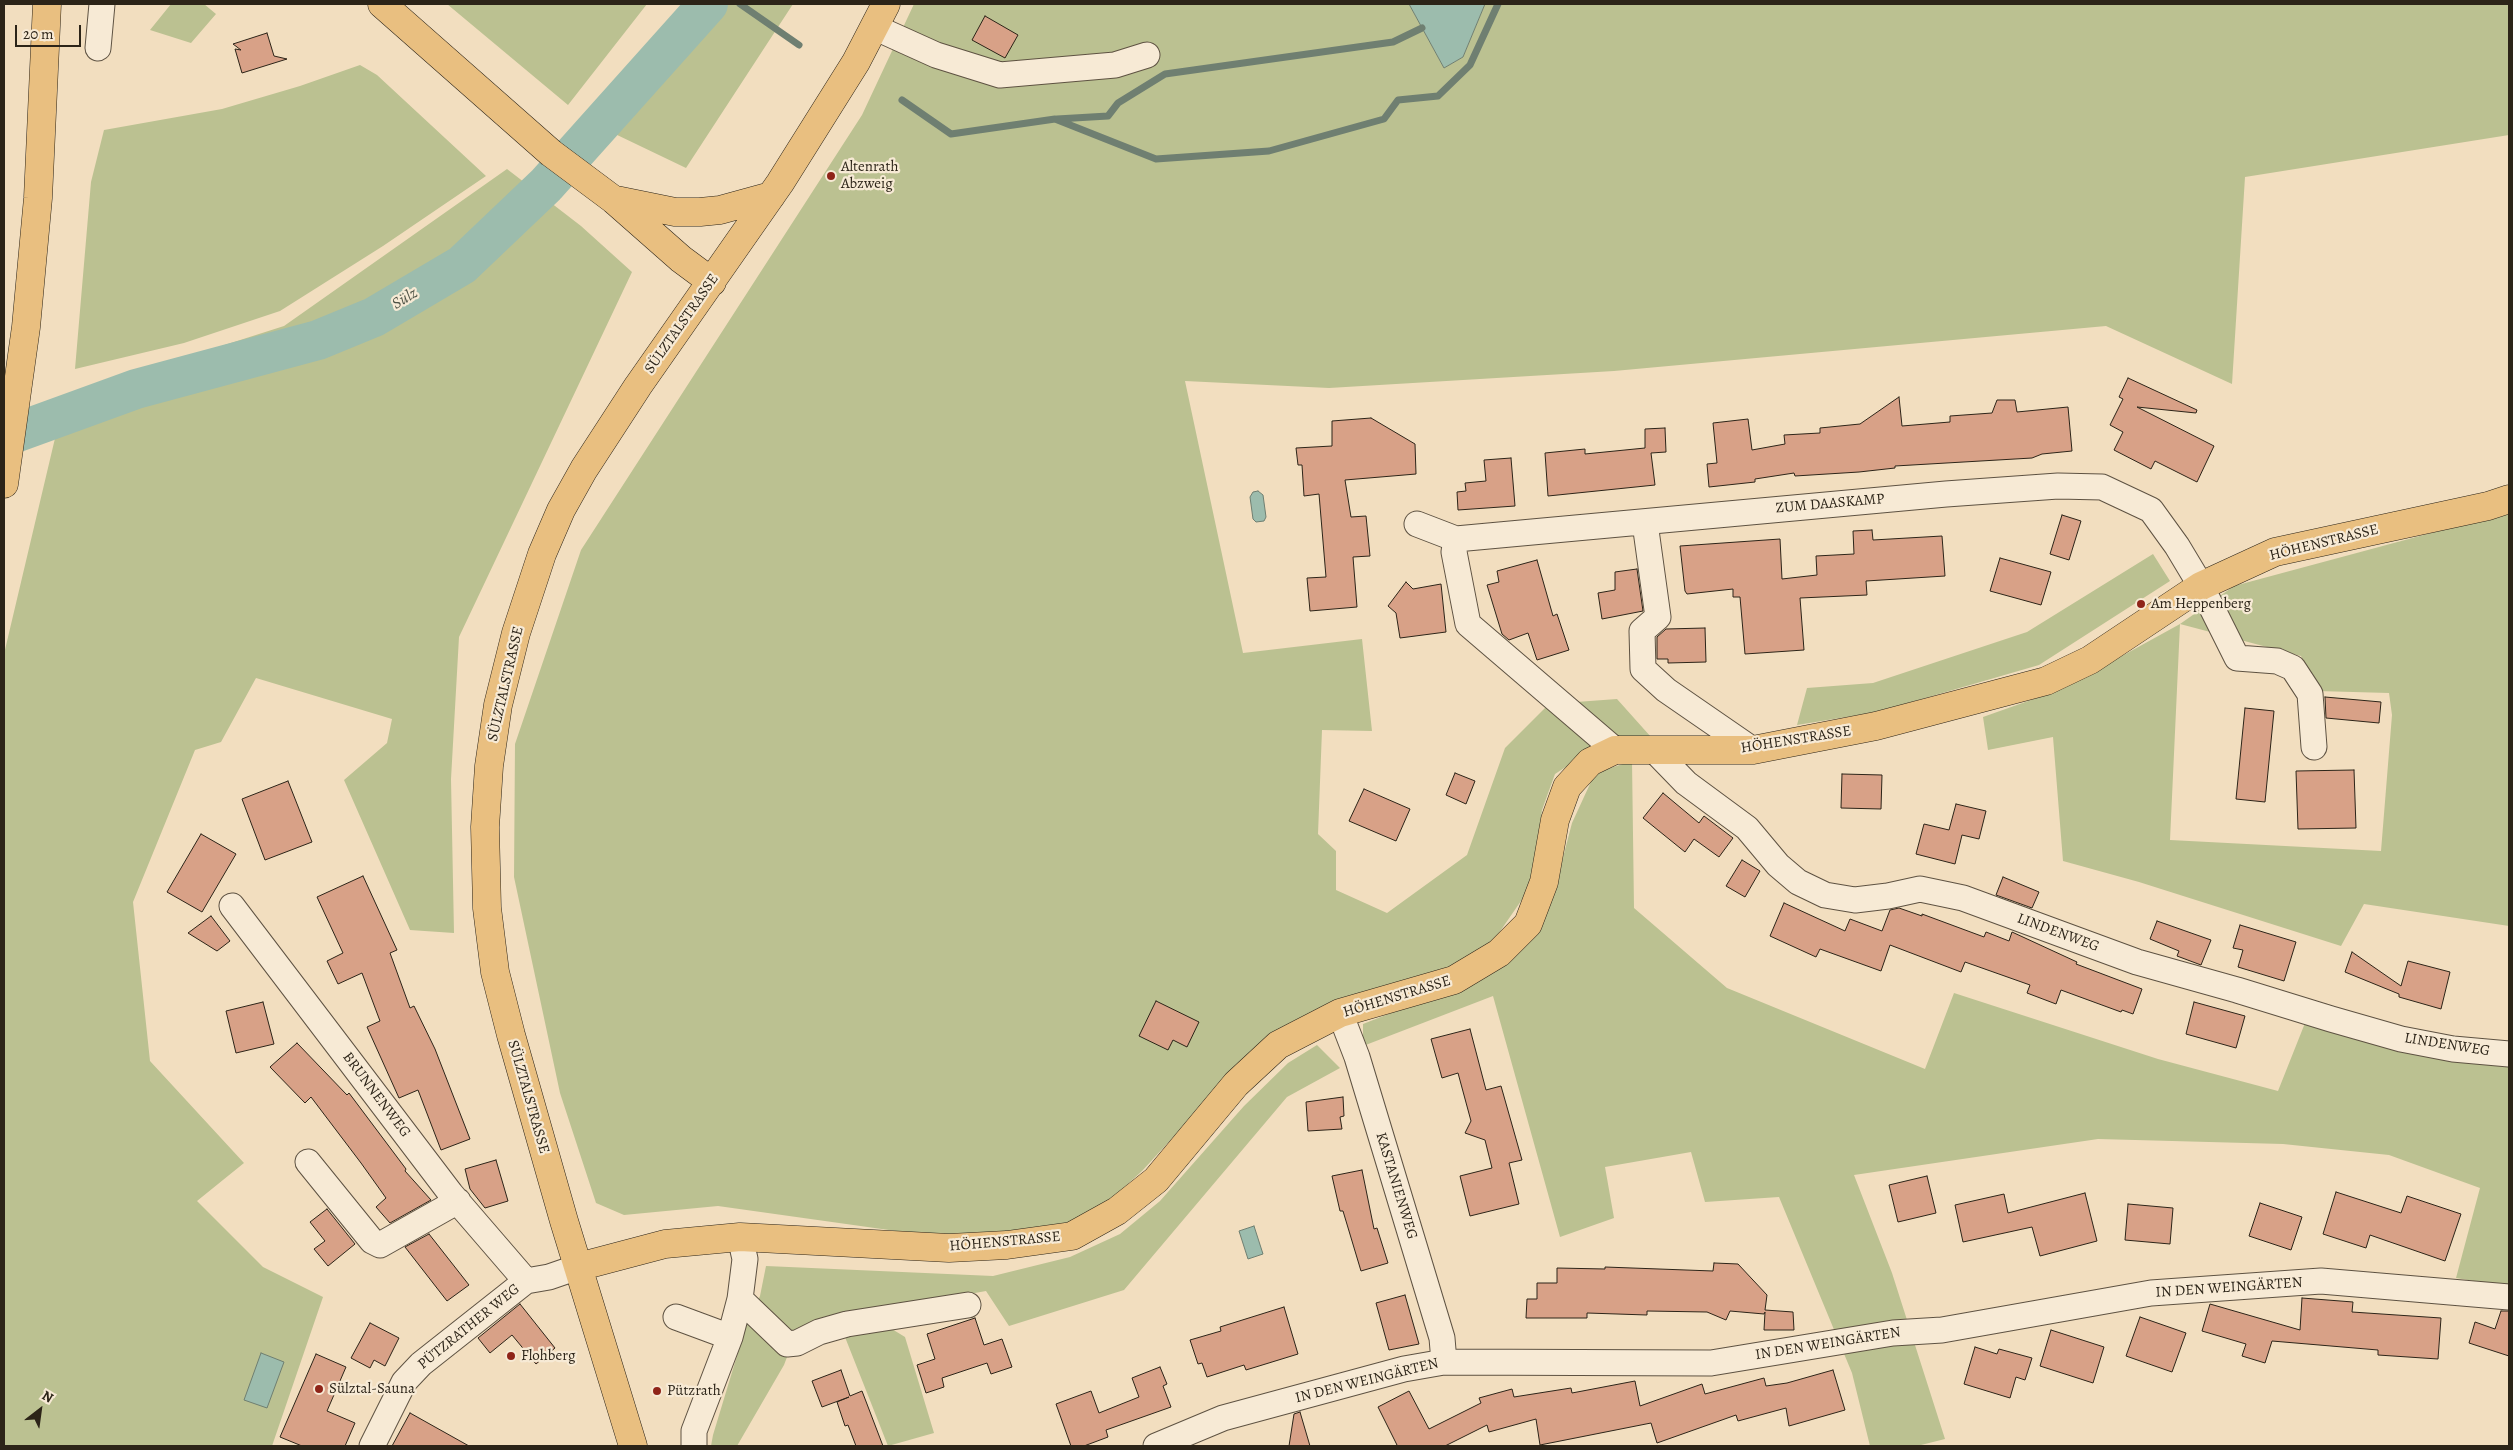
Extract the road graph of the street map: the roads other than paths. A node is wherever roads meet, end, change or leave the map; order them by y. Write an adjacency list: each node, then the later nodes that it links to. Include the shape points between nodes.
1 (47, 4): 10 (main road, via 38,198 26,327)
2 (102, 4): 5 (street)
3 (386, 8): 8 (main road, via 509,118)
4 (880, 15): 6 (street, via 936,55 1000,75 1115,65); 7 (main road, SÜLZTALSTRASSE, via 856,62)
5 (98, 48)
6 (1147, 55)
7 (771, 196): 8 (main road, via 700,212 675,212); 9 (main road, SÜLZTALSTRASSE)
8 (614, 200): 9 (main road)
9 (712, 282): 26 (main road, SÜLZTALSTRASSE, via 638,386 561,510 542,554 516,633 498,705 488,766 485,868 495,972 510,1035)
10 (4, 484)
11 (2509, 499): 15 (main road, HÖHENSTRASSE, via 2275,552)
12 (1644, 522): 14 (street, ZUM DAASKAMP); 15 (street, ZUM DAASKAMP, via 1946,494 2058,486 2102,487 2151,510); 19 (street, via 1658,618 1642,631 1643,669 1666,690)
13 (1417, 524): 14 (street, ZUM DAASKAMP)
14 (1456, 539): 17 (street, via 1454,552 1468,624)
15 (2201, 586): 16 (street, ZUM DAASKAMP, via 2236,658 2286,663 2298,675 2310,694); 19 (main road, HÖHENSTRASSE, via 2090,660 2046,681 1876,726)
16 (2314, 747)
17 (1614, 750): 18 (main road, HÖHENSTRASSE); 21 (main road, HÖHENSTRASSE, via 1590,762 1567,787 1555,820 1544,882 1528,924 1499,953 1454,980)
18 (1654, 750): 19 (main road, HÖHENSTRASSE); 22 (street, LINDENWEG, via 1686,783 1748,828 1778,865 1798,882 1825,895 1855,900 1920,889 1963,898 2137,962 2330,1019 2401,1039)
19 (1753, 750)
20 (232, 906): 24 (street, BRUNNENWEG, via 261,927)
21 (1340, 1013): 25 (main road, HÖHENSTRASSE, via 1278,1045 1236,1084 1156,1180 1117,1212 1072,1236 1007,1245 949,1248); 33 (street, KASTANIENWEG, via 1357,1057 1442,1338)
22 (2509, 1054)
23 (308, 1162): 24 (street, via 372,1241 380,1245)
24 (458, 1201): 27 (street, BRUNNENWEG)
25 (740, 1237): 26 (main road, HÖHENSTRASSE, via 665,1244); 29 (street, via 745,1259)
26 (578, 1267): 27 (street, PÜTZRATHER WEG, via 549,1277); 35 (main road, SÜLZTALSTRASSE)
27 (526, 1280): 34 (street, PÜTZRATHER WEG, via 421,1364 404,1382)
28 (2509, 1297): 33 (street, IN DEN WEINGÄRTEN, via 2321,1281 2151,1293 1942,1330 1893,1334 1711,1362)
29 (740, 1299): 30 (street, via 787,1344 797,1344 819,1332 847,1324); 32 (street)
30 (968, 1304)
31 (676, 1317): 32 (street)
32 (730, 1337): 36 (street, via 694,1432)
33 (1444, 1362): 37 (street, IN DEN WEINGÄRTEN, via 1404,1369 1223,1418)
34 (372, 1446)
35 (633, 1446)
36 (694, 1446)
37 (1156, 1446)

